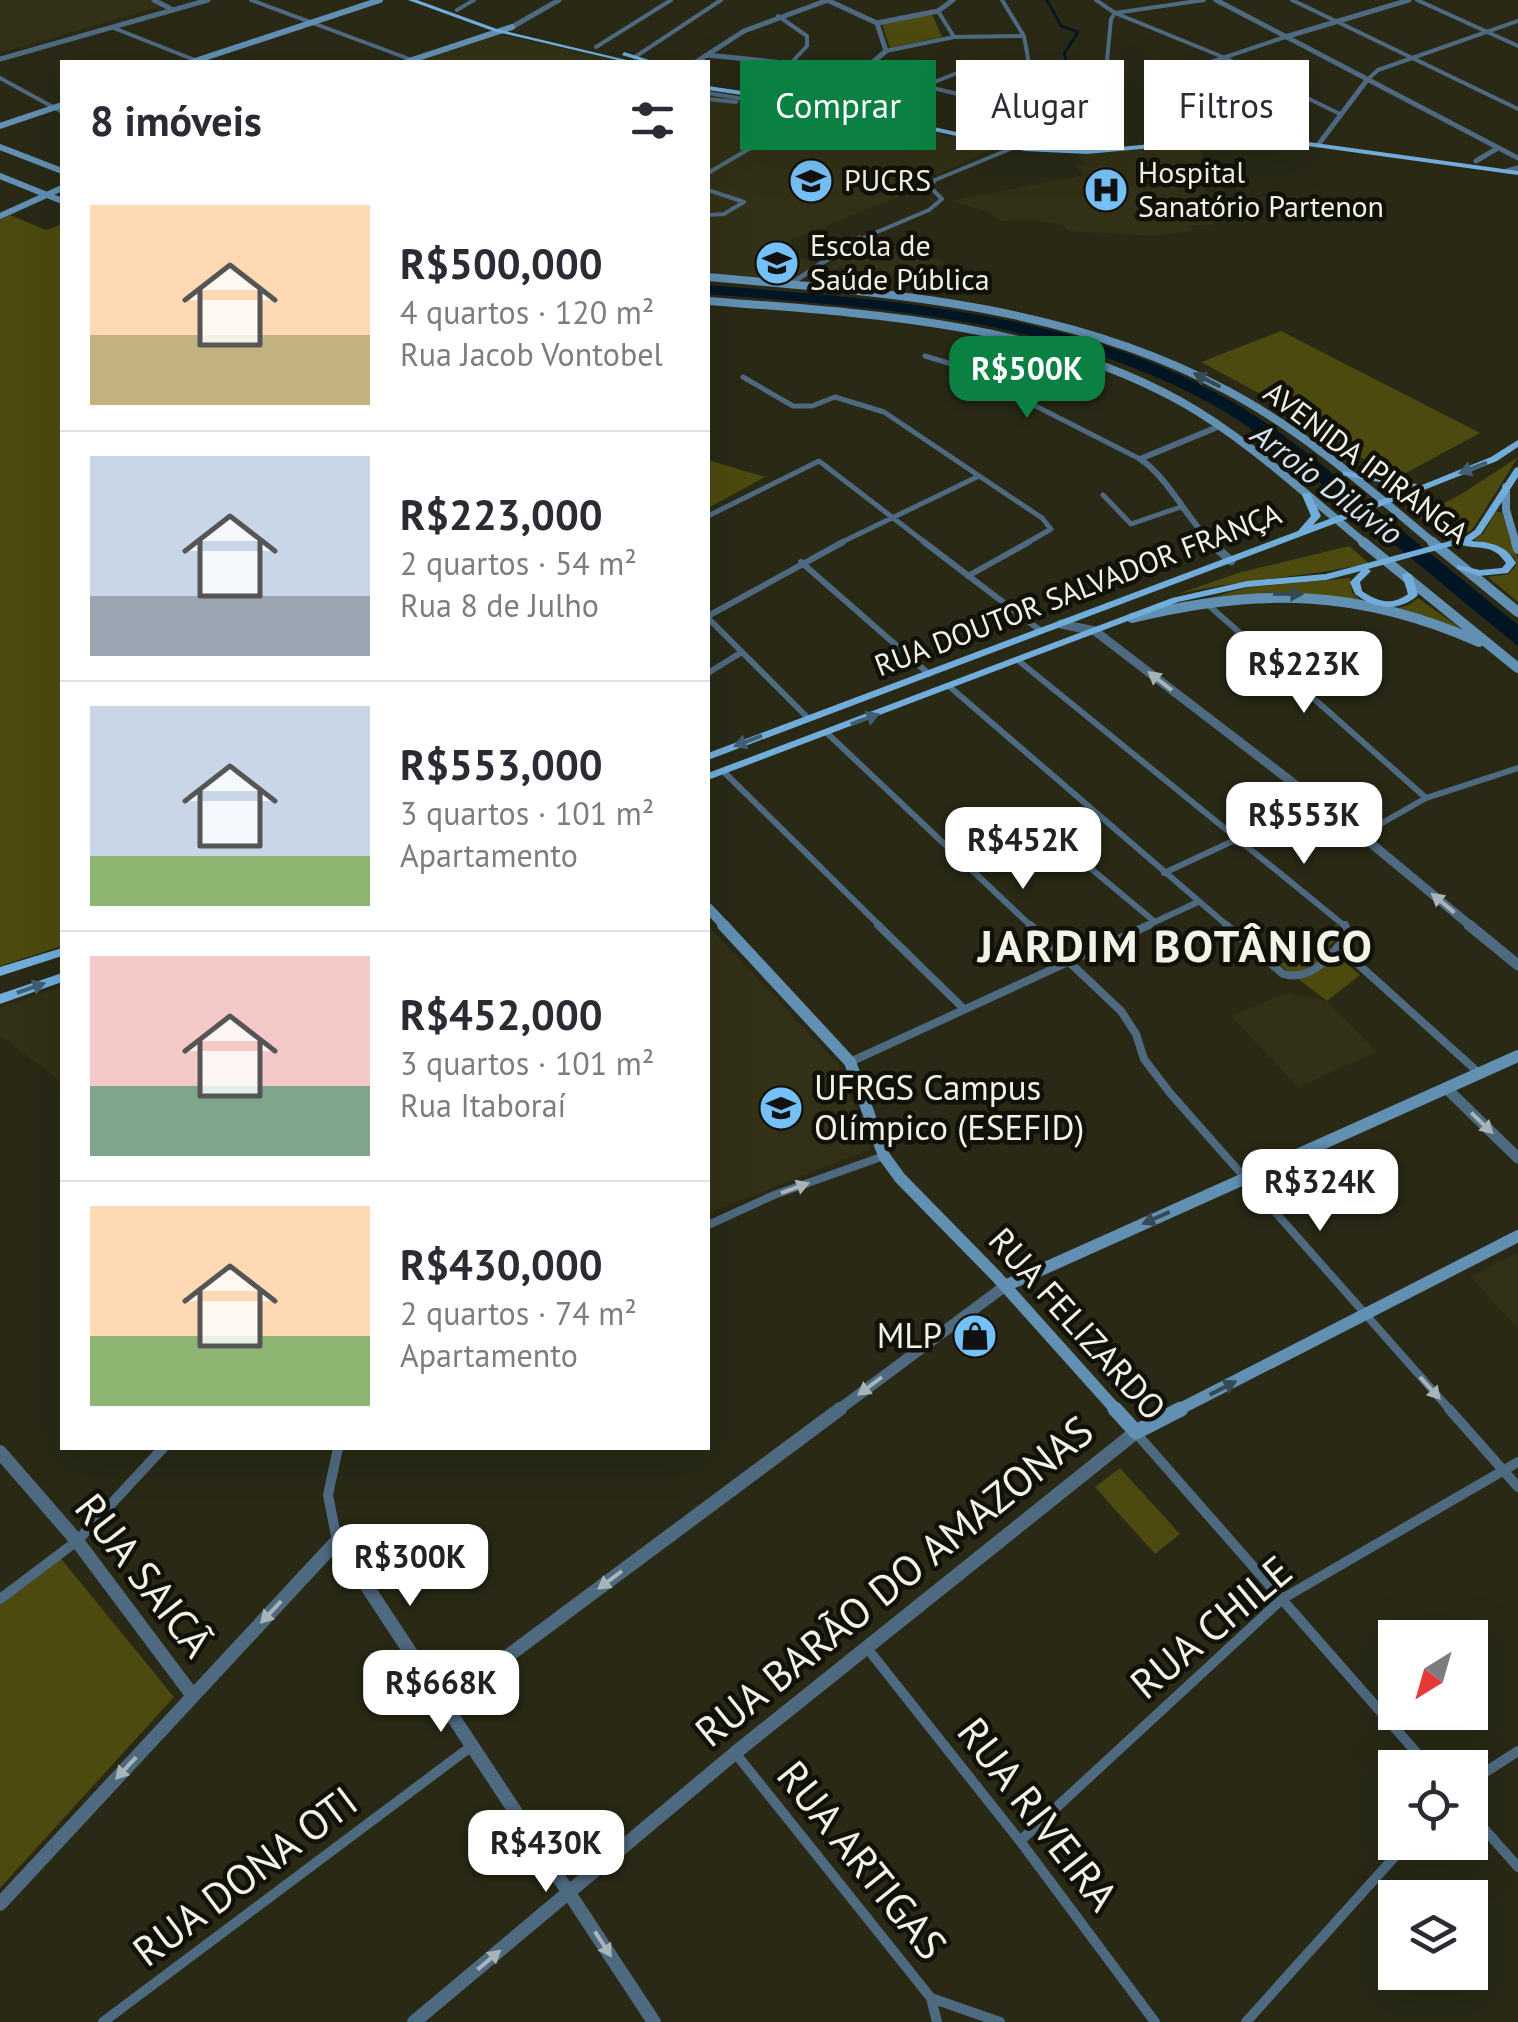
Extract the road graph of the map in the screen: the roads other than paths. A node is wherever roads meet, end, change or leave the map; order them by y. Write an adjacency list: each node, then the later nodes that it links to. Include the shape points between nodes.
1 (154, 0): 20 (street)
2 (208, 0): 20 (street)
3 (251, 0): 29 (street)
4 (380, 0): 29 (main road)
5 (411, 0): 32 (main road)
6 (431, 0): 21 (main road)
7 (474, 0): 21 (street)
8 (559, 0): 31 (street)
9 (671, 0): 37 (street)
10 (721, 0): 48 (street)
11 (828, 0): 25 (street); 27 (street)
12 (953, 0): 22 (street)
13 (1002, 0): 34 (street)
14 (1096, 0): 23 (street)
15 (1204, 0): 23 (street); 24 (street)
16 (1218, 0): 24 (street)
17 (1292, 0): 26 (street)
18 (1408, 0): 26 (street)
19 (1417, 0): 33 (street)
20 (173, 10): 30 (street)
21 (457, 10): 31 (main road)
22 (938, 11): 27 (street); 35 (street)
23 (1115, 13): 41 (street); 54 (street)
24 (1241, 14): 36 (street)
25 (778, 16): 40 (street); 51 (street, via 807,36)
26 (1336, 21): 36 (street); 42 (street)
27 (877, 22): 39 (street)
28 (1518, 22): 33 (street)
29 (312, 23): 45 (main road); 46 (street)
30 (111, 27): 43 (street); 44 (street)
31 (512, 27): 32 (main road); 37 (main road)
32 (495, 30): 47 (main road); 48 (main road)
33 (1487, 32): 38 (street); 42 (street)
34 (1024, 36): 35 (street); 53 (street)
35 (954, 37): 39 (street)
36 (1284, 37): 41 (street); 57 (street)
37 (596, 46): 48 (main road)
38 (1518, 46)
39 (886, 51): 52 (street)
40 (707, 55): 49 (street); 50 (street)
41 (1223, 57): 55 (street); 64 (street)
42 (1411, 57): 57 (street); 63 (street)
43 (0, 58)
44 (191, 60)
45 (202, 60)
46 (406, 60)
47 (412, 60)
48 (634, 60)
49 (699, 60)
50 (779, 60)
51 (794, 60)
52 (876, 60)
53 (1027, 60)
54 (1109, 60)
55 (1217, 60)
56 (0, 78): 62 (street)
57 (1367, 80): 64 (street); 69 (street)
58 (710, 92): 60 (main road)
59 (710, 93): 61 (street)
60 (740, 95)
61 (740, 102)
62 (60, 108): 65 (main road)
63 (1518, 110)
64 (1340, 114): 67 (street)
65 (0, 126)
66 (1309, 141): 67 (main road)
67 (1320, 142): 70 (main road, via 1246,138); 78 (main road); 79 (main road)
68 (0, 146): 80 (main road)
69 (1498, 148): 77 (street); 78 (street)
70 (1124, 149)
71 (746, 150): 81 (street)
72 (998, 150): 76 (street)
73 (1006, 150): 76 (street)
74 (1058, 150): 75 (main road)
75 (1110, 150)
76 (994, 154): 91 (street, via 950,172 941,184 942,199 929,210 860,238)
77 (1518, 158)
78 (1476, 160): 79 (main road)
79 (1518, 169)
80 (60, 170)
81 (710, 171)
82 (0, 176): 85 (main road)
83 (60, 189): 85 (main road)
84 (710, 191): 90 (street, via 744,202)
85 (50, 194): 86 (main road); 88 (main road); 89 (main road)
86 (60, 200)
87 (60, 201): 88 (main road)
88 (14, 210): 89 (main road)
89 (0, 213)
90 (710, 215)
91 (814, 271): 93 (street); 94 (street)
92 (710, 277): 93 (main road, AVENIDA IPIRANGA)
93 (790, 284): 94 (main road, AVENIDA IPIRANGA)
94 (810, 286): 106 (main road, AVENIDA IPIRANGA, one-way to 94, via 1230,392 1151,354 939,298)
95 (710, 300): 98 (main road, AVENIDA IPIRANGA, via 926,323 1020,341)
96 (925, 356): 104 (street)
97 (744, 377): 107 (street, via 771,398 802,406 836,396 884,412)
98 (1128, 377): 99 (main road); 101 (main road, AVENIDA IPIRANGA)
99 (1138, 392)
100 (1155, 394): 101 (main road)
101 (1168, 395): 102 (main road, AVENIDA IPIRANGA)
102 (1220, 426): 104 (street); 111 (main road, AVENIDA IPIRANGA)
103 (1518, 443): 108 (main road, RUA DOUTOR SALVADOR FRANÇA, one-way to 108, via 1494,460)
104 (1140, 458): 113 (street)
105 (1518, 470): 109 (main road, RUA DOUTOR SALVADOR FRANÇA)
106 (1346, 473): 108 (main road); 112 (main road, AVENIDA IPIRANGA)
107 (979, 476): 115 (street); 127 (street, via 1051,529)
108 (1426, 486): 112 (main road, RUA DOUTOR SALVADOR FRANÇA)
109 (1506, 487): 118 (main road, RUA DOUTOR SALVADOR FRANÇA, via 1478,532); 120 (main road)
110 (1103, 495): 113 (street, via 1132,524)
111 (1307, 495): 116 (main road, AVENIDA IPIRANGA); 117 (main road, via 1316,516)
112 (1378, 504): 116 (main road, RUA DOUTOR SALVADOR FRANÇA); 119 (main road, AVENIDA IPIRANGA)
113 (1180, 507): 121 (street)
114 (710, 515): 115 (street, via 819,462)
115 (891, 518): 122 (street); 127 (street)
116 (1336, 519): 117 (main road, RUA DOUTOR SALVADOR FRANÇA); 123 (main road, AVENIDA IPIRANGA)
117 (1299, 534): 121 (main road, RUA DOUTOR SALVADOR FRANÇA)
118 (1451, 545): 119 (main road, RUA DOUTOR SALVADOR FRANÇA); 125 (main road, via 1492,546 1511,563 1490,574)
119 (1434, 549): 123 (main road, RUA DOUTOR SALVADOR FRANÇA); 125 (main road, AVENIDA IPIRANGA)
120 (1518, 550)
121 (1232, 561): 133 (main road, RUA DOUTOR SALVADOR FRANÇA)
122 (801, 562): 130 (street); 141 (street)
123 (1391, 562): 124 (main road, RUA DOUTOR SALVADOR FRANÇA); 126 (main road, AVENIDA IPIRANGA)
124 (1378, 566): 126 (main road, via 1360,574 1355,587 1379,604 1410,600); 132 (main road, RUA DOUTOR SALVADOR FRANÇA, via 1209,590)
125 (1460, 566): 129 (main road, AVENIDA IPIRANGA)
126 (1408, 575): 137 (main road, AVENIDA IPIRANGA)
127 (968, 576): 134 (street)
128 (1205, 602): 132 (main road, RUA DOUTOR SALVADOR FRANÇA); 137 (main road, RUA DOUTOR SALVADOR FRANÇA, one-way to 137, via 1263,594 1338,598 1430,621); 149 (street)
129 (1518, 612)
130 (710, 616)
131 (710, 619): 136 (street)
132 (1120, 622): 135 (main road, RUA DOUTOR SALVADOR FRANÇA)
133 (1061, 624): 134 (main road, RUA DOUTOR SALVADOR FRANÇA); 135 (street)
134 (1041, 631): 141 (main road, RUA DOUTOR SALVADOR FRANÇA)
135 (1094, 631): 138 (main road, RUA DOUTOR SALVADOR FRANÇA); 150 (street, one-way to 135)
136 (742, 652): 140 (street); 143 (street)
137 (1504, 656): 139 (main road, AVENIDA IPIRANGA)
138 (1018, 661): 142 (main road, RUA DOUTOR SALVADOR FRANÇA); 152 (street)
139 (1518, 668)
140 (710, 672)
141 (929, 674): 143 (main road, RUA DOUTOR SALVADOR FRANÇA)
142 (950, 687): 144 (main road, RUA DOUTOR SALVADOR FRANÇA, one-way to 142); 154 (street)
143 (808, 718): 145 (main road, RUA DOUTOR SALVADOR FRANÇA, one-way to 145)
144 (827, 733): 147 (main road, RUA DOUTOR SALVADOR FRANÇA); 160 (street)
145 (710, 756)
146 (1518, 768): 149 (street)
147 (723, 771): 148 (main road, RUA DOUTOR SALVADOR FRANÇA); 165 (street)
148 (710, 776)
149 (1426, 798): 151 (street)
150 (1317, 802): 151 (street); 152 (street)
151 (1360, 834): 161 (street, one-way to 151)
152 (1240, 839): 154 (street); 158 (street, via 1345,924 1349,934)
153 (1071, 852): 157 (street)
154 (1164, 872): 155 (street)
155 (1198, 902): 157 (street); 158 (street, via 1297,980)
156 (710, 910): 167 (main road, RUA FELIZARDO)
157 (1155, 922): 160 (street)
158 (1338, 946): 168 (street)
159 (60, 953): 162 (main road)
160 (1070, 962): 165 (street); 172 (street, via 1122,1012 1144,1059)
161 (1518, 965)
162 (0, 972)
163 (60, 978): 164 (main road, one-way to 163)
164 (0, 999)
165 (964, 1009): 167 (street)
166 (1518, 1056): 168 (main road)
167 (850, 1062): 170 (main road, RUA FELIZARDO)
168 (1479, 1074): 169 (main road)
169 (1446, 1088): 171 (street, one-way to 171); 172 (main road)
170 (884, 1156): 173 (street, one-way to 170); 175 (main road, RUA FELIZARDO)
171 (1518, 1158)
172 (1245, 1178): 175 (main road, one-way to 175); 176 (street)
173 (710, 1225)
174 (1518, 1236): 176 (main road, RUA BARÃO DO AMAZONAS)
175 (1005, 1286): 177 (main road, RUA FELIZARDO); 190 (street, one-way to 190)
176 (1366, 1315): 177 (main road, RUA BARÃO DO AMAZONAS, one-way to 176); 182 (street, one-way to 182)
177 (1136, 1432): 187 (street, RUA FELIZARDO); 188 (street, RUA BARÃO DO AMAZONAS)
178 (161, 1450): 184 (street)
179 (338, 1450): 185 (street, via 328,1495)
180 (0, 1452): 184 (street, RUA SAICÃ)
181 (1518, 1462): 182 (street, RUA CHILE)
182 (1503, 1470): 183 (street); 187 (street, RUA CHILE)
183 (1518, 1487)
184 (77, 1541): 186 (street); 189 (street, RUA SAICÃ)
185 (337, 1541): 189 (street, one-way to 189); 190 (street)
186 (0, 1599)
187 (1282, 1599): 192 (street, RUA FELIZARDO); 197 (street, RUA CHILE)
188 (867, 1648): 194 (street, RUA BARÃO DO AMAZONAS); 197 (street, RUA RIVEIRA)
189 (193, 1696): 201 (street, one-way to 201)
190 (446, 1702): 191 (street)
191 (473, 1745): 200 (street); 203 (street, RUA DONA OTI)
192 (1414, 1750)
193 (1518, 1751): 195 (street)
194 (735, 1753): 200 (street, RUA BARÃO DO AMAZONAS); 202 (street, RUA ARTIGAS)
195 (1488, 1770)
196 (1488, 1833): 199 (street)
197 (1020, 1841): 208 (street, RUA RIVEIRA)
198 (1392, 1860): 209 (street)
199 (1518, 1866)
200 (570, 1892): 204 (street, RUA BARÃO DO AMAZONAS, one-way to 200); 205 (street, one-way to 205)
201 (0, 1904)
202 (932, 1998): 206 (street); 207 (street, RUA ARTIGAS)
203 (103, 2022)
204 (414, 2022)
205 (654, 2022)
206 (937, 2022)
207 (1000, 2022)
208 (1156, 2022)
209 (1246, 2022)

